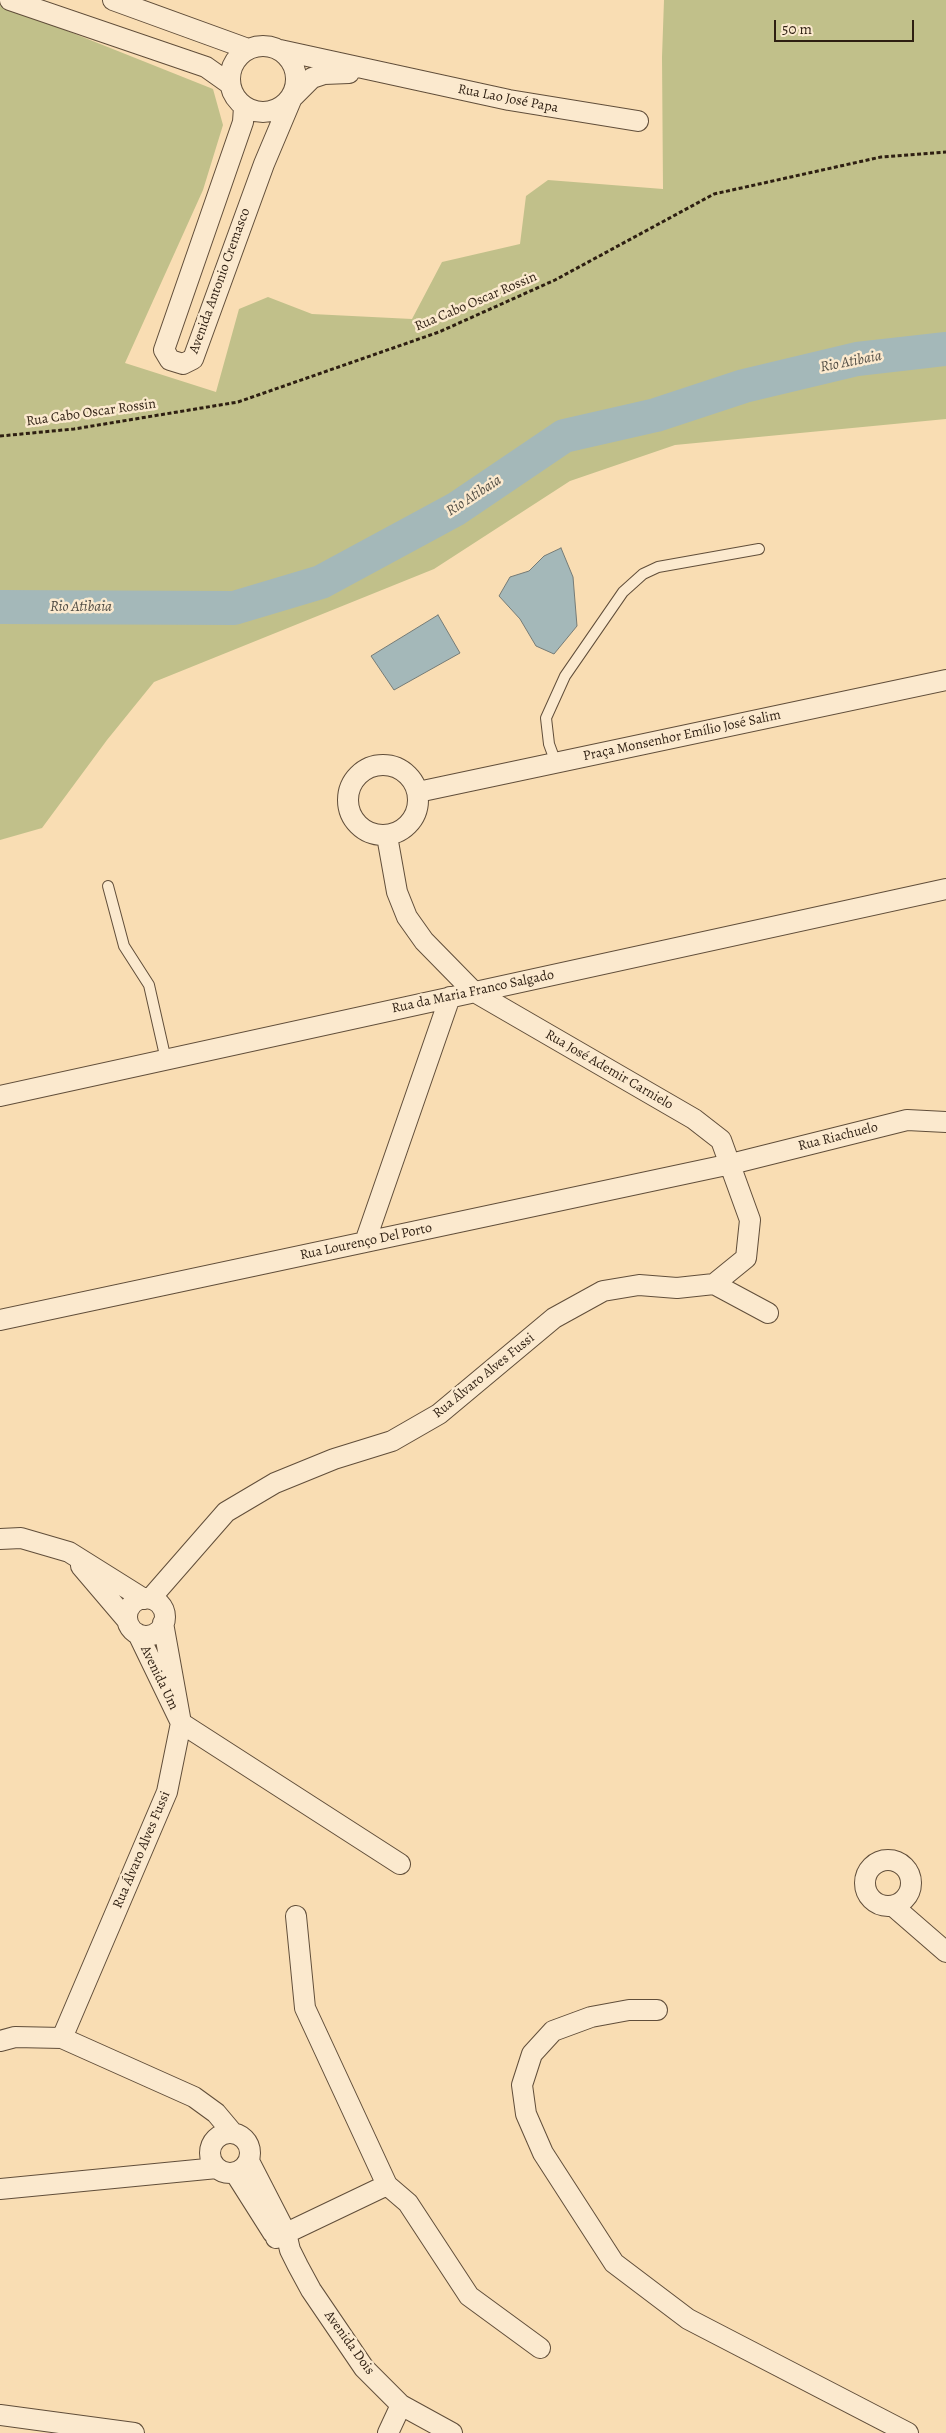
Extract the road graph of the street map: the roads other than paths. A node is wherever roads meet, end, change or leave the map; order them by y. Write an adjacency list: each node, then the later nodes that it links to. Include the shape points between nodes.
1 (10, 0): 6 (street, via 206,67)
2 (126, 2): 3 (street)
3 (248, 49): 4 (street, via 264,46); 6 (street, via 238,57 231,70)
4 (280, 50): 5 (street, Rua Lao José Papa); 7 (street, via 292,62 297,79)
5 (378, 73): 7 (street, Rua Lao José Papa, via 324,74 312,78); 9 (street, Rua Lao José Papa, via 508,100)
6 (230, 84): 8 (street)
7 (292, 98): 8 (street, via 269,113); 8 (street, Avenida Antonio Cremasco, via 260,173 193,359 183,364 170,360 164,350 243,122)
8 (244, 107)
9 (638, 121)
10 (759, 549): 12 (lane, via 658,567 643,574 623,592 565,676 546,718 549,744)
11 (946, 680): 12 (street, Praça Monsenhor Emílio José Salim)
12 (556, 763): 13 (street, Praça Monsenhor Emílio José Salim)
13 (418, 792): 14 (street, via 415,814 409,824); 14 (street, via 405,772 388,765 370,766 352,782 348,794 352,816 368,832)
14 (387, 836): 17 (street, Rua José Ademir Carnielo, via 396,892 407,917 424,941)
15 (108, 886): 19 (lane, via 124,946 149,985)
16 (946, 889): 17 (street, Rua da Maria Franco Salgado)
17 (473, 991): 18 (street, Rua da Maria Franco Salgado); 22 (street, Rua José Ademir Carnielo, via 694,1119 721,1140)
18 (450, 997): 19 (street, Rua da Maria Franco Salgado); 23 (street)
19 (166, 1060): 20 (street, Rua da Maria Franco Salgado)
20 (0, 1096)
21 (946, 1122): 22 (street, Rua Riachuelo, via 907,1120)
22 (731, 1164): 23 (street, Rua Lourenço Del Porto); 24 (street, via 750,1220 746,1258)
23 (365, 1242): 26 (street, Rua Lourenço Del Porto)
24 (714, 1284): 25 (street); 29 (street, Rua Álvaro Alves Fussi, via 677,1288 639,1285 603,1291 554,1318 439,1414 392,1441 334,1459 275,1483 226,1512)
25 (768, 1313)
26 (0, 1320)
27 (0, 1539): 28 (street, via 21,1538)
28 (69, 1552): 30 (street); 32 (street, Avenida Um)
29 (191, 1554): 30 (street, Rua Álvaro Alves Fussi); 31 (street, Rua Álvaro Alves Fussi)
30 (147, 1599): 31 (street, via 160,1606); 32 (street, via 138,1600 129,1608)
31 (164, 1620): 32 (street, via 160,1629 150,1636); 33 (street, Rua Álvaro Alves Fussi)
32 (132, 1627): 33 (street, Avenida Um)
33 (180, 1723): 34 (street); 39 (street, Rua Álvaro Alves Fussi, via 167,1792)
34 (400, 1864)
35 (893, 1906): 37 (street)
36 (296, 1916): 42 (street, via 306,2008)
37 (946, 1952)
38 (657, 2010): 52 (street, via 629,2010 591,2017 553,2031 532,2054 522,2085 526,2114 543,2153 614,2263 688,2319)
39 (62, 2038): 40 (street, via 15,2037); 41 (street, Avenida Dois, via 194,2097 216,2113)
40 (0, 2041)
41 (226, 2154): 43 (street, via 176,2172); 44 (street, Avenida Dois)
42 (388, 2185): 44 (street); 45 (street, via 408,2203 470,2296)
43 (0, 2189)
44 (284, 2240): 46 (street, Avenida Dois, via 311,2290 364,2368)
45 (540, 2348)
46 (401, 2405): 50 (street); 51 (street, Avenida Dois)
47 (0, 2415): 48 (street)
48 (98, 2431): 49 (street)
49 (134, 2433)
50 (388, 2433)
51 (452, 2433)
52 (908, 2433)

